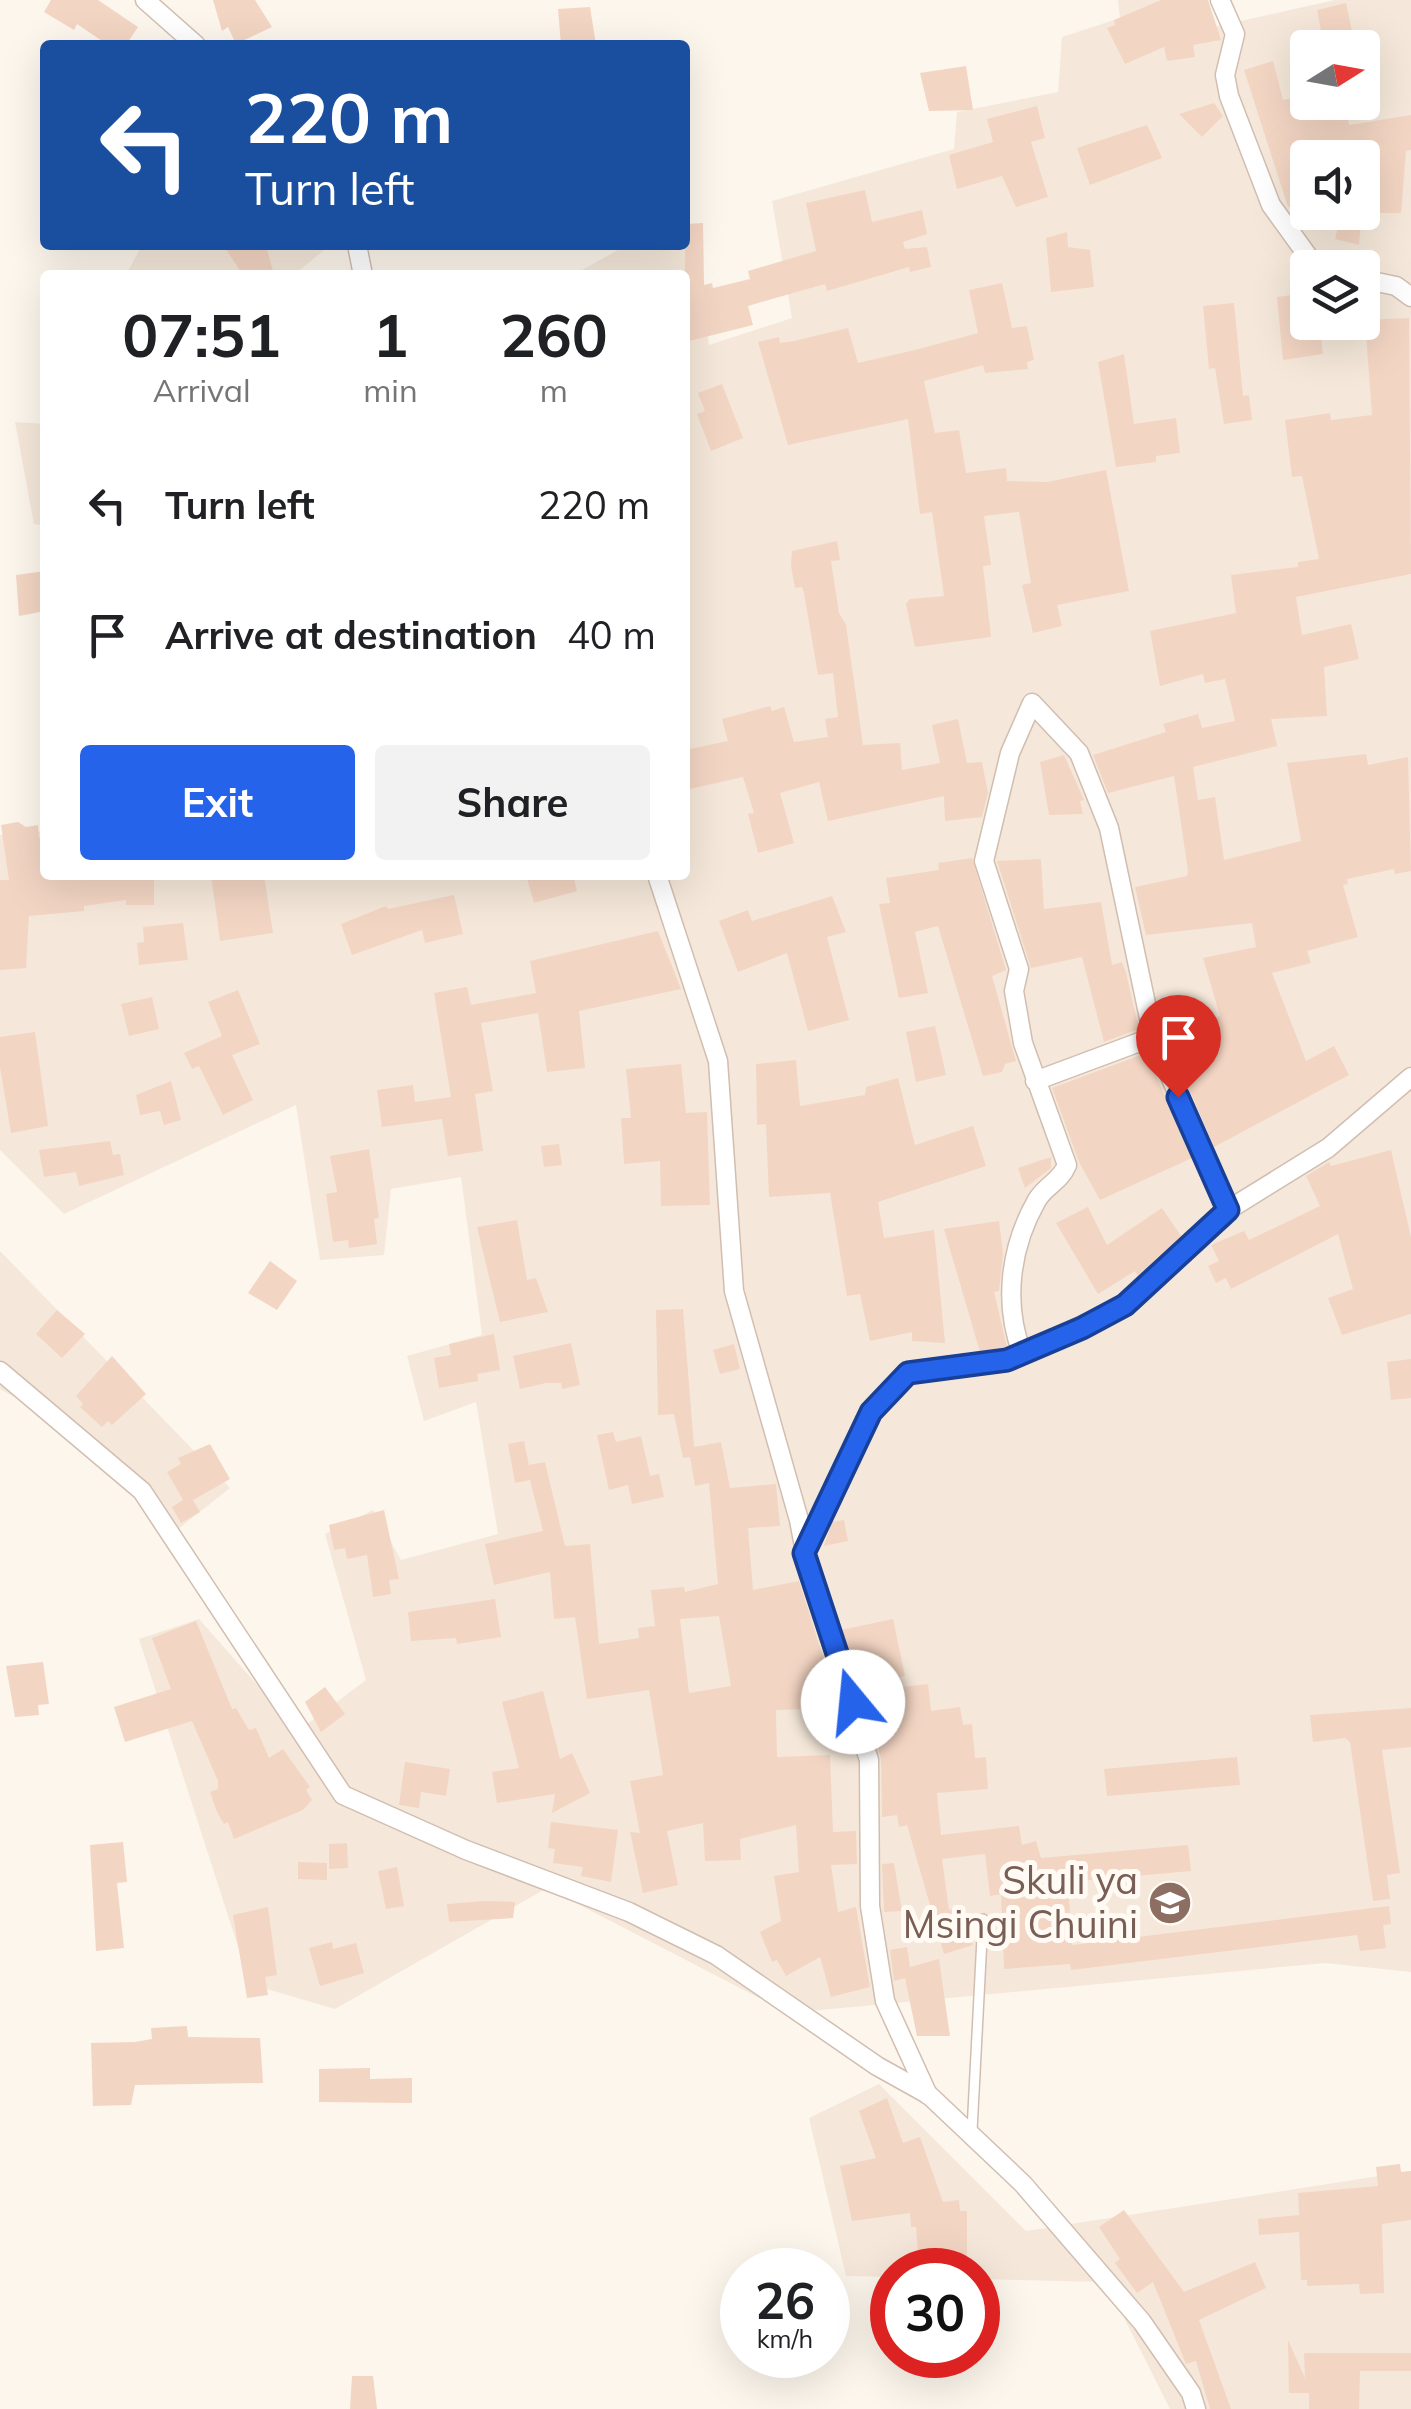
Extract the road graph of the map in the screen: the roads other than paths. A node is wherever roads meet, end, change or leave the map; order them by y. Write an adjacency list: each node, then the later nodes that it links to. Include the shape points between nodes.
1 (145, 0): 3 (street)
2 (1220, 0): 4 (street, via 1234,34 1225,75 1229,96 1271,205)
3 (190, 40)
4 (1304, 250)
5 (1380, 283): 6 (street)
6 (1411, 297)
7 (659, 880): 14 (street, via 718,1061 734,1291)
8 (1153, 1037): 10 (street); 10 (street, via 1109,828 1079,754 1032,703 1010,752 984,861 1018,968 1014,991); 11 (street)
9 (1411, 1077): 11 (street, via 1328,1148)
10 (1036, 1081): 12 (street, via 1067,1165 1061,1180 1040,1195 1015,1258 1009,1303)
11 (1228, 1210): 12 (street, via 1125,1305)
12 (1022, 1353): 14 (street, via 989,1365 908,1373 871,1412)
13 (0, 1371): 16 (street, via 142,1492 343,1795 716,1954)
14 (804, 1553): 16 (street, via 869,1760 870,1906 885,2001)
15 (983, 1918): 17 (lane)
16 (928, 2096): 17 (street)
17 (972, 2139): 18 (street, via 1023,2184 1142,2322)
18 (1196, 2409)

